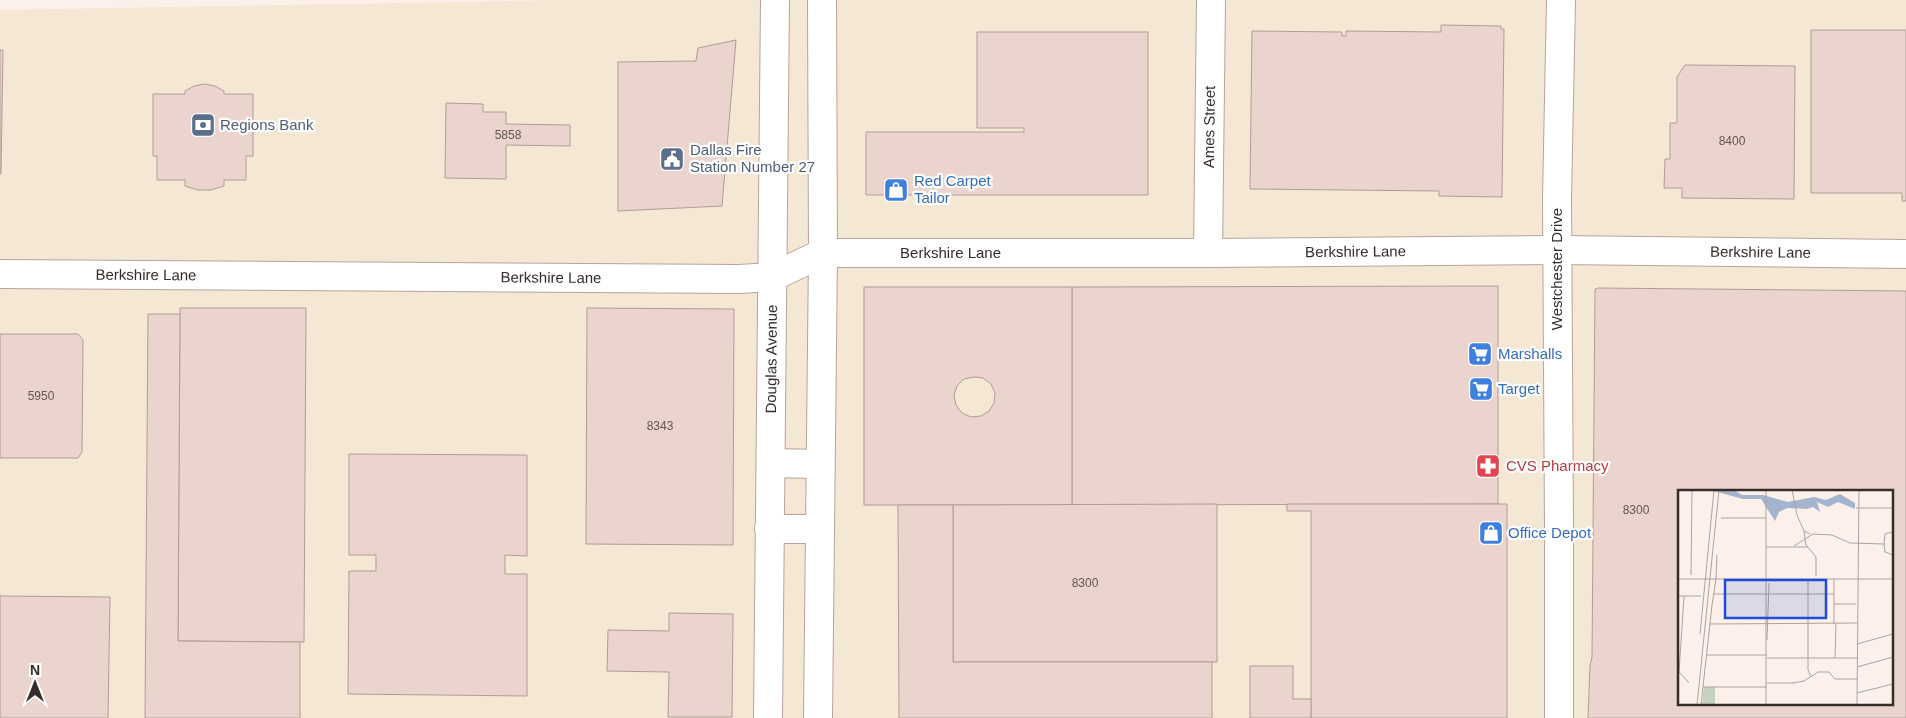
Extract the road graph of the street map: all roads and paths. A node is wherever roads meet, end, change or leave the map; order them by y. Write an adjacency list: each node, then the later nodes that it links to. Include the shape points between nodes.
1 (774, 0): 10 (street, Douglas Avenue)
2 (822, 0): 6 (street)
3 (1211, 0): 7 (street, Ames Street)
4 (1561, 0): 5 (street, Westchester Drive)
5 (1558, 250): 7 (street, Berkshire Lane); 8 (street, Berkshire Lane); 17 (street, Westchester Drive)
6 (823, 253): 7 (street, Berkshire Lane); 10 (street, Berkshire Lane); 12 (street)
7 (1208, 253)
8 (1906, 254)
9 (0, 274): 10 (street, Berkshire Lane)
10 (772, 277): 11 (street, Douglas Avenue)
11 (770, 463): 12 (street); 13 (street, Douglas Avenue)
12 (820, 464): 14 (street)
13 (769, 529): 14 (street); 15 (street, Douglas Avenue)
14 (820, 529): 16 (street)
15 (768, 718)
16 (818, 718)
17 (1559, 718)

